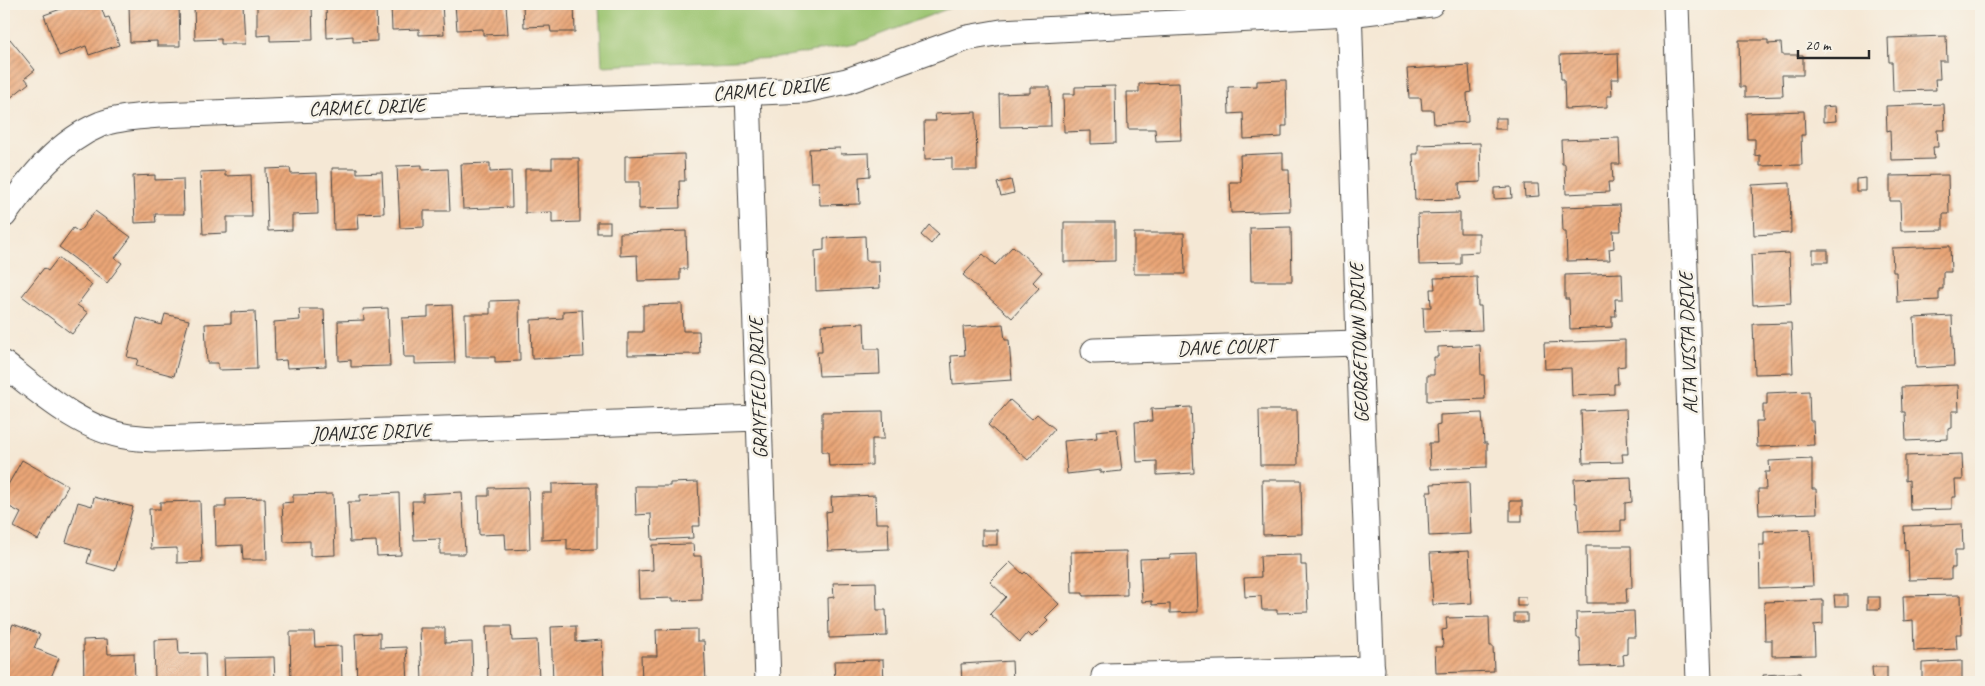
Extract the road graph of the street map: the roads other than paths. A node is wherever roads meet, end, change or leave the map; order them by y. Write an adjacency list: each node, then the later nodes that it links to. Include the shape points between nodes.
1 (1431, 4): 3 (street, CARMEL DRIVE)
2 (1676, 4): 13 (street, ALTA VISTA DRIVE)
3 (1349, 9): 4 (street, CARMEL DRIVE, via 1001,32 959,40 847,80 805,90); 6 (street, GEORGETOWN DRIVE)
4 (748, 93): 5 (street, CARMEL DRIVE, via 129,118 103,124 74,138 50,156); 9 (street, GRAYFIELD DRIVE)
5 (4, 215)
6 (1359, 343): 7 (street, DANE COURT); 10 (street, GEORGETOWN DRIVE)
7 (1094, 352)
8 (4, 364): 9 (street, JOANISE DRIVE, via 59,406 97,427 129,437 158,439)
9 (759, 418): 12 (street, GRAYFIELD DRIVE)
10 (1372, 675): 11 (street)
11 (1104, 676)
12 (768, 682)
13 (1699, 682)

